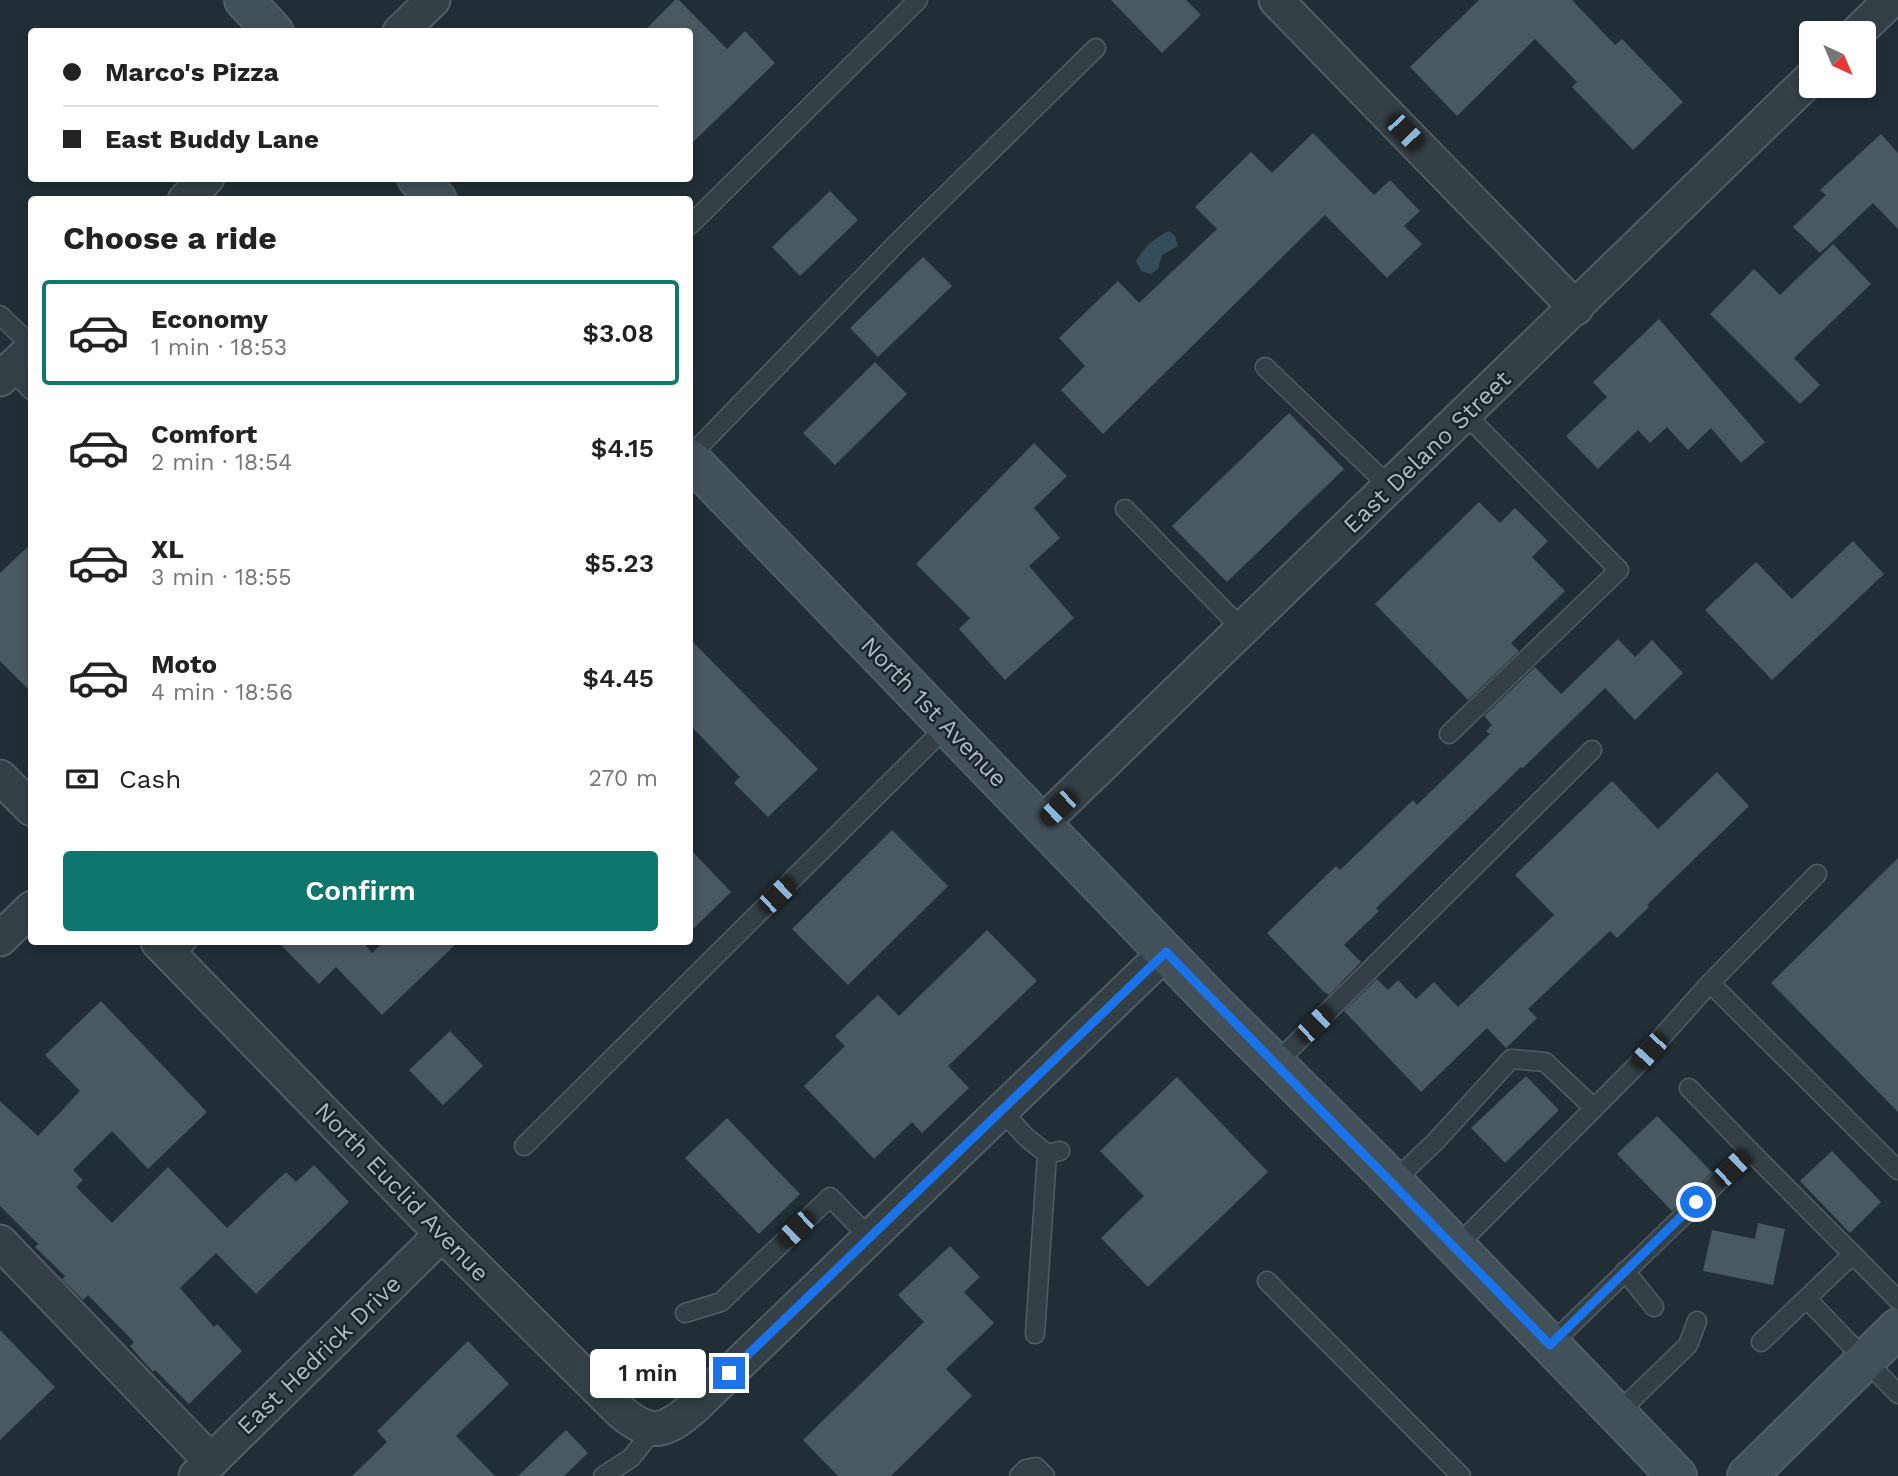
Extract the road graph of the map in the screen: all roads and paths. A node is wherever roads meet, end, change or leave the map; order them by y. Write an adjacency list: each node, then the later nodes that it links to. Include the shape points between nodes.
1 (244, 0): 7 (main road)
2 (433, 0): 8 (street)
3 (918, 0): 15 (lane)
4 (1276, 0): 16 (street)
5 (1891, 4): 6 (street)
6 (1871, 21)
7 (270, 28)
8 (404, 28)
9 (1096, 48): 21 (lane, via 895,244)
10 (1799, 90): 16 (street, East Delano Street)
11 (203, 182): 13 (street)
12 (421, 182): 14 (main road)
13 (189, 196)
14 (433, 196)
15 (693, 222)
16 (1576, 308): 20 (street, East Delano Street)
17 (0, 315): 18 (lane)
18 (21, 367)
19 (1265, 367): 23 (lane)
20 (1465, 414): 23 (street, East Delano Street); 27 (lane, via 1619,570)
21 (693, 455)
22 (693, 461): 26 (main road, North 1st Avenue)
23 (1390, 488): 25 (street, East Delano Street)
24 (1125, 509): 25 (lane)
25 (1243, 630): 31 (street, East Delano Street)
26 (948, 725): 31 (main road, North 1st Avenue); 42 (lane)
27 (1449, 734)
28 (1592, 750): 38 (lane)
29 (0, 777): 30 (street)
30 (28, 805)
31 (1041, 824): 36 (main road, North 1st Avenue)
32 (1817, 874): 37 (lane)
33 (28, 912): 34 (street)
34 (0, 939)
35 (172, 946): 46 (street, North Euclid Avenue)
36 (1166, 952): 38 (main road, North 1st Avenue); 41 (street)
37 (1710, 983): 40 (lane); 44 (lane)
38 (1276, 1063): 45 (main road, North 1st Avenue)
39 (1689, 1088): 43 (lane)
40 (1594, 1108): 45 (lane, via 1545,1062 1511,1059); 49 (lane)
41 (1002, 1111): 47 (street); 59 (lane, via 1053,1153)
42 (524, 1146)
43 (1751, 1151): 50 (lane); 51 (lane)
44 (1898, 1170)
45 (1393, 1182): 49 (main road, North 1st Avenue)
46 (442, 1234): 65 (street, North Euclid Avenue, via 620,1411 637,1425); 66 (street, East Hedrick Drive)
47 (871, 1238): 56 (lane, via 830,1197 721,1301); 65 (street, via 678,1421)
48 (0, 1242): 66 (street)
49 (1456, 1247): 61 (main road, North 1st Avenue)
50 (1853, 1254): 53 (lane); 54 (lane)
51 (1625, 1271): 55 (lane); 61 (lane)
52 (1267, 1281): 70 (lane)
53 (1807, 1299): 60 (lane); 62 (lane)
54 (1898, 1300)
55 (1654, 1307)
56 (685, 1313)
57 (1697, 1321): 64 (lane, via 1688,1345)
58 (1898, 1328): 62 (main road)
59 (1035, 1334)
60 (1761, 1342)
61 (1550, 1345): 64 (main road, North 1st Avenue)
62 (1866, 1360): 63 (lane); 72 (main road)
63 (1898, 1394)
64 (1617, 1414): 71 (main road, North 1st Avenue)
65 (654, 1429): 67 (lane, via 631,1458)
66 (203, 1469)
67 (603, 1476)
68 (1018, 1476): 69 (lane, via 1037,1467)
69 (1045, 1476)
70 (1461, 1476)
71 (1677, 1476)
72 (1747, 1476)

